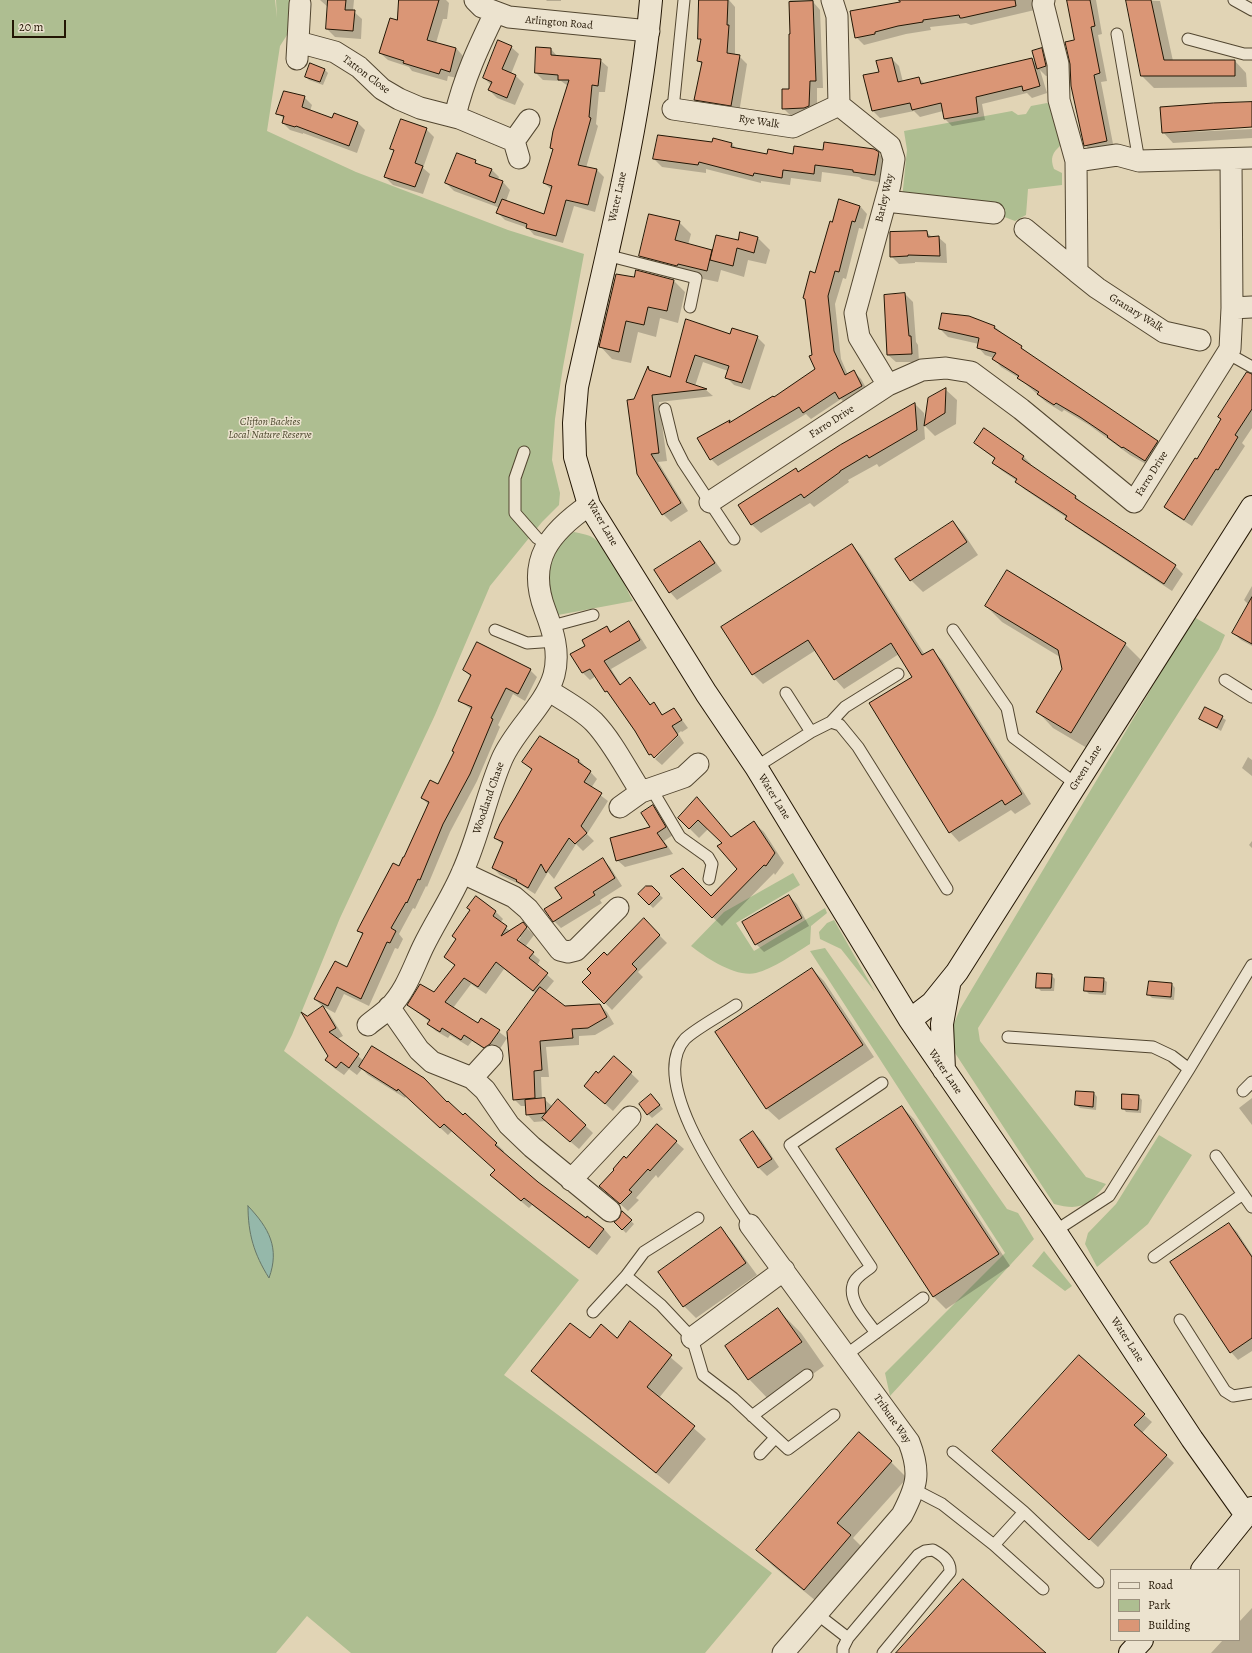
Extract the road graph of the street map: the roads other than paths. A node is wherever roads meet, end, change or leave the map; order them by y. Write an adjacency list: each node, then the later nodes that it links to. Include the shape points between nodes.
1 (475, 0): 9 (street, Arlington Road)
2 (651, 0): 10 (street, Water Lane)
3 (684, 0): 15 (lane)
4 (832, 0): 14 (street, via 837,16)
5 (1234, 0): 8 (lane)
6 (300, 2): 16 (street, Tatton Close, via 298,51 335,52 399,99 420,108)
7 (1043, 2): 20 (street, via 1058,64 1059,100)
8 (1252, 10)
9 (494, 13): 10 (street, Arlington Road, via 525,20); 16 (street, via 468,71)
10 (648, 31): 25 (street, Water Lane, via 633,131)
11 (1117, 34): 21 (lane)
12 (1188, 39): 13 (lane)
13 (1252, 54)
14 (840, 105): 15 (street, Rye Walk, via 793,128); 22 (street, Barley Way, via 890,146 894,159)
15 (673, 109)
16 (455, 116): 17 (street, Tatton Close, via 517,149)
17 (528, 120)
18 (1252, 158): 19 (street)
19 (1232, 159): 21 (street); 28 (street, Farro Drive)
20 (1076, 161): 21 (street, via 1117,155); 26 (street)
21 (1139, 161)
22 (886, 201): 23 (street); 32 (street, Barley Way, via 854,313 859,337)
23 (994, 213)
24 (1024, 229): 26 (street, Granary Walk)
25 (606, 255): 27 (lane, via 696,278); 36 (street, Water Lane, via 577,387 574,423 575,457)
26 (1077, 272): 29 (street, Granary Walk, via 1164,332)
27 (690, 307)
28 (1242, 307): 30 (street, Farro Drive)
29 (1200, 340)
30 (1227, 353): 31 (lane); 32 (street, Farro Drive, via 1134,502 1021,409 971,372 946,368 922,370)
31 (1252, 367)
32 (888, 385): 35 (street, Farro Drive)
33 (665, 409): 35 (lane, via 673,442)
34 (524, 452): 39 (lane, via 515,478 515,513 537,538)
35 (710, 502): 38 (lane)
36 (589, 504): 39 (street, Woodland Chase, via 562,526); 52 (street, Water Lane, via 706,693)
37 (1252, 507): 53 (street, Green Lane)
38 (734, 538)
39 (547, 544): 43 (street, Woodland Chase, via 538,574 540,592)
40 (593, 615): 43 (lane)
41 (496, 630): 43 (lane, via 527,643)
42 (953, 630): 53 (lane, via 1007,708 1013,737)
43 (554, 634): 46 (street, Woodland Chase, via 556,658)
44 (898, 674): 49 (lane, via 845,706)
45 (1225, 680): 48 (lane)
46 (548, 690): 54 (street, via 593,722); 56 (street, Woodland Chase, via 516,734 503,758)
47 (786, 693): 50 (lane)
48 (1252, 697)
49 (831, 722): 50 (lane); 58 (lane, via 840,725 858,747)
50 (811, 732): 52 (lane)
51 (698, 764): 54 (street, via 684,777)
52 (756, 767): 64 (street, Water Lane)
53 (1076, 784): 61 (street, Green Lane)
54 (646, 790): 55 (street); 57 (lane, via 680,837 708,857 712,864)
55 (620, 807)
56 (463, 873): 59 (street, via 514,898 528,909 560,950 568,952 576,950); 63 (street, Woodland Chase, via 401,993)
57 (709, 879)
58 (946, 889)
59 (618, 908)
60 (1252, 965): 68 (lane)
61 (949, 983): 64 (street, Green Lane, via 932,1003); 69 (street, via 942,1024)
62 (736, 1005): 81 (lane, via 686,1039 675,1060 676,1089 695,1137)
63 (389, 1008): 65 (street, Woodland Chase); 70 (street, via 419,1050 432,1062)
64 (910, 1020): 69 (street, Water Lane)
65 (368, 1025)
66 (1008, 1037): 68 (lane, via 1153,1047 1172,1056)
67 (492, 1056): 70 (street)
68 (1189, 1069): 82 (lane, via 1109,1196)
69 (944, 1071): 82 (street, Water Lane)
70 (472, 1078): 76 (street, via 485,1090 510,1125)
71 (1252, 1082): 73 (lane)
72 (882, 1083): 89 (lane, via 790,1146 871,1267 860,1275 853,1285 853,1294 854,1301)
73 (1243, 1091)
74 (630, 1117): 76 (street)
75 (1216, 1156): 77 (lane)
76 (571, 1180): 79 (street)
77 (1243, 1194): 78 (lane); 83 (lane)
78 (1252, 1208)
79 (610, 1211)
80 (698, 1218): 85 (lane, via 644,1252)
81 (750, 1225): 84 (street, Tribune Way)
82 (1055, 1232): 101 (street, Water Lane, via 1192,1439)
83 (1154, 1257)
84 (784, 1270): 90 (street); 91 (street, Tribune Way)
85 (626, 1276): 87 (lane); 90 (lane, via 661,1305)
86 (923, 1298): 89 (lane)
87 (592, 1312)
88 (1180, 1320): 93 (lane, via 1225,1391 1233,1396)
89 (876, 1333): 91 (lane)
90 (692, 1338): 95 (lane, via 703,1375)
91 (846, 1355): 99 (street, Tribune Way, via 909,1442 916,1459)
92 (807, 1375): 95 (lane)
93 (1252, 1393)
94 (834, 1415): 96 (lane, via 788,1449)
95 (752, 1416): 96 (lane)
96 (775, 1438): 98 (lane)
97 (953, 1452): 100 (lane)
98 (760, 1454)
99 (915, 1490): 102 (lane, via 942,1504); 106 (street, Tribune Way, via 902,1515)
100 (1024, 1512): 102 (lane); 104 (lane)
101 (1249, 1512): 103 (street)
102 (994, 1545): 105 (lane)
103 (1203, 1569)
104 (1098, 1582)
105 (1043, 1589)
106 (817, 1614): 107 (lane); 109 (street, Tribune Way)
107 (848, 1638): 110 (lane); 111 (lane, via 918,1555 933,1550 947,1559 950,1572)
108 (1141, 1641): 112 (street)
109 (783, 1653)
110 (843, 1653)
111 (883, 1653)
112 (1130, 1653)

